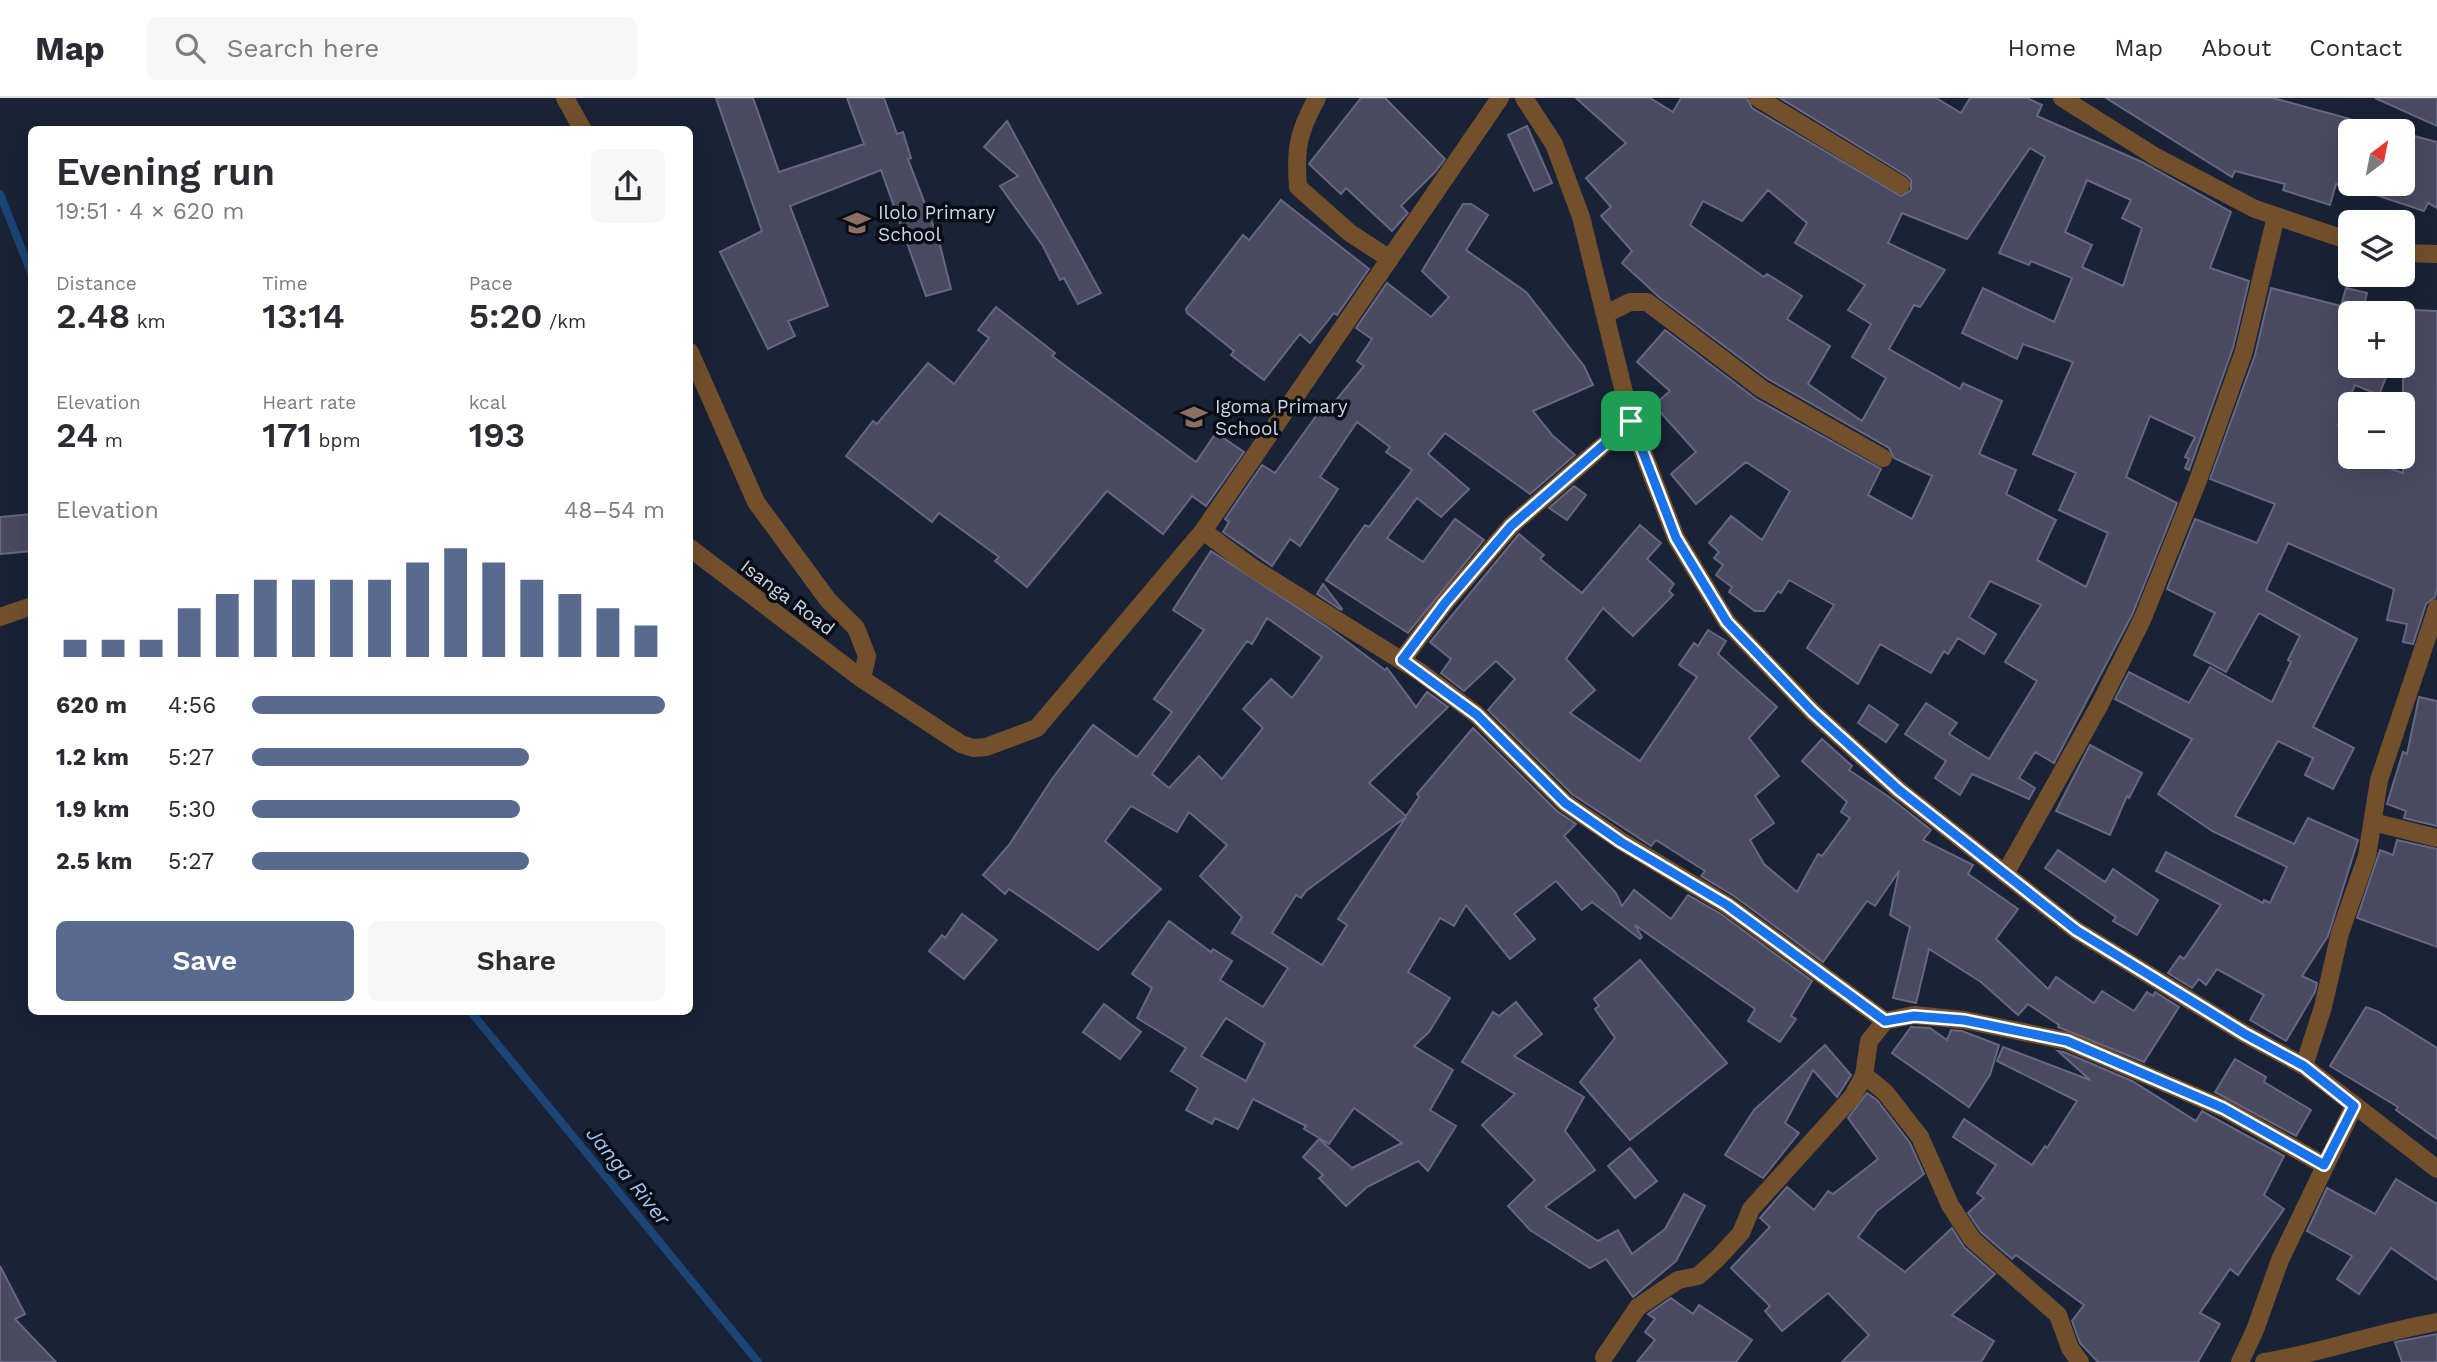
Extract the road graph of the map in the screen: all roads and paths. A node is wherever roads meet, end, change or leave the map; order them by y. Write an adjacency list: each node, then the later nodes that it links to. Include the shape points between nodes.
1 (565, 98): 7 (street)
2 (1317, 98): 13 (street, via 1302,125 1296,152 1298,187 1323,212)
3 (1500, 98): 13 (street, Isanga Road)
4 (1524, 98): 14 (street, via 1554,144 1581,217)
5 (1758, 98): 8 (street)
6 (2062, 98): 9 (street, via 2156,157)
7 (581, 126)
8 (1901, 186)
9 (2276, 216): 10 (street); 27 (street, via 2244,351 2141,620 2101,704)
10 (2338, 237)
11 (2415, 253): 12 (street)
12 (2437, 254)
13 (1390, 259): 18 (street, Isanga Road)
14 (1606, 314): 16 (street); 17 (street, via 1630,302 1647,302 1762,388)
15 (693, 359): 24 (street, via 756,502 828,600 856,628 867,656)
16 (1631, 421): 23 (street, via 1511,526); 27 (street, via 1676,538 1727,622 1813,712 1899,790)
17 (1882, 458)
18 (1203, 531): 23 (street, via 1253,568); 24 (street, Isanga Road, via 1037,728 986,747 961,744)
19 (693, 550): 24 (street, Isanga Road)
20 (28, 607): 22 (street)
21 (2437, 608): 25 (street, via 2379,780)
22 (0, 617)
23 (1402, 660): 28 (street, via 1477,715 1565,803 1727,905)
24 (862, 679)
25 (2373, 822): 26 (street); 29 (street)
26 (2437, 838)
27 (2006, 874): 29 (street, via 2076,930)
28 (1885, 1021): 30 (street, via 1869,1041); 32 (street, via 1914,1016 1964,1020 2067,1041 2223,1108)
29 (2304, 1066): 31 (street)
30 (1864, 1074): 35 (street, via 1853,1097 1751,1209 1733,1242 1698,1276 1678,1280 1638,1307); 36 (street, via 1913,1128 1972,1239 2058,1315)
31 (2354, 1106): 32 (street); 33 (street)
32 (2324, 1165): 37 (street)
33 (2437, 1169)
34 (2437, 1322): 38 (street)
35 (1604, 1357)
36 (2080, 1362)
37 (2240, 1362)
38 (2264, 1362)

